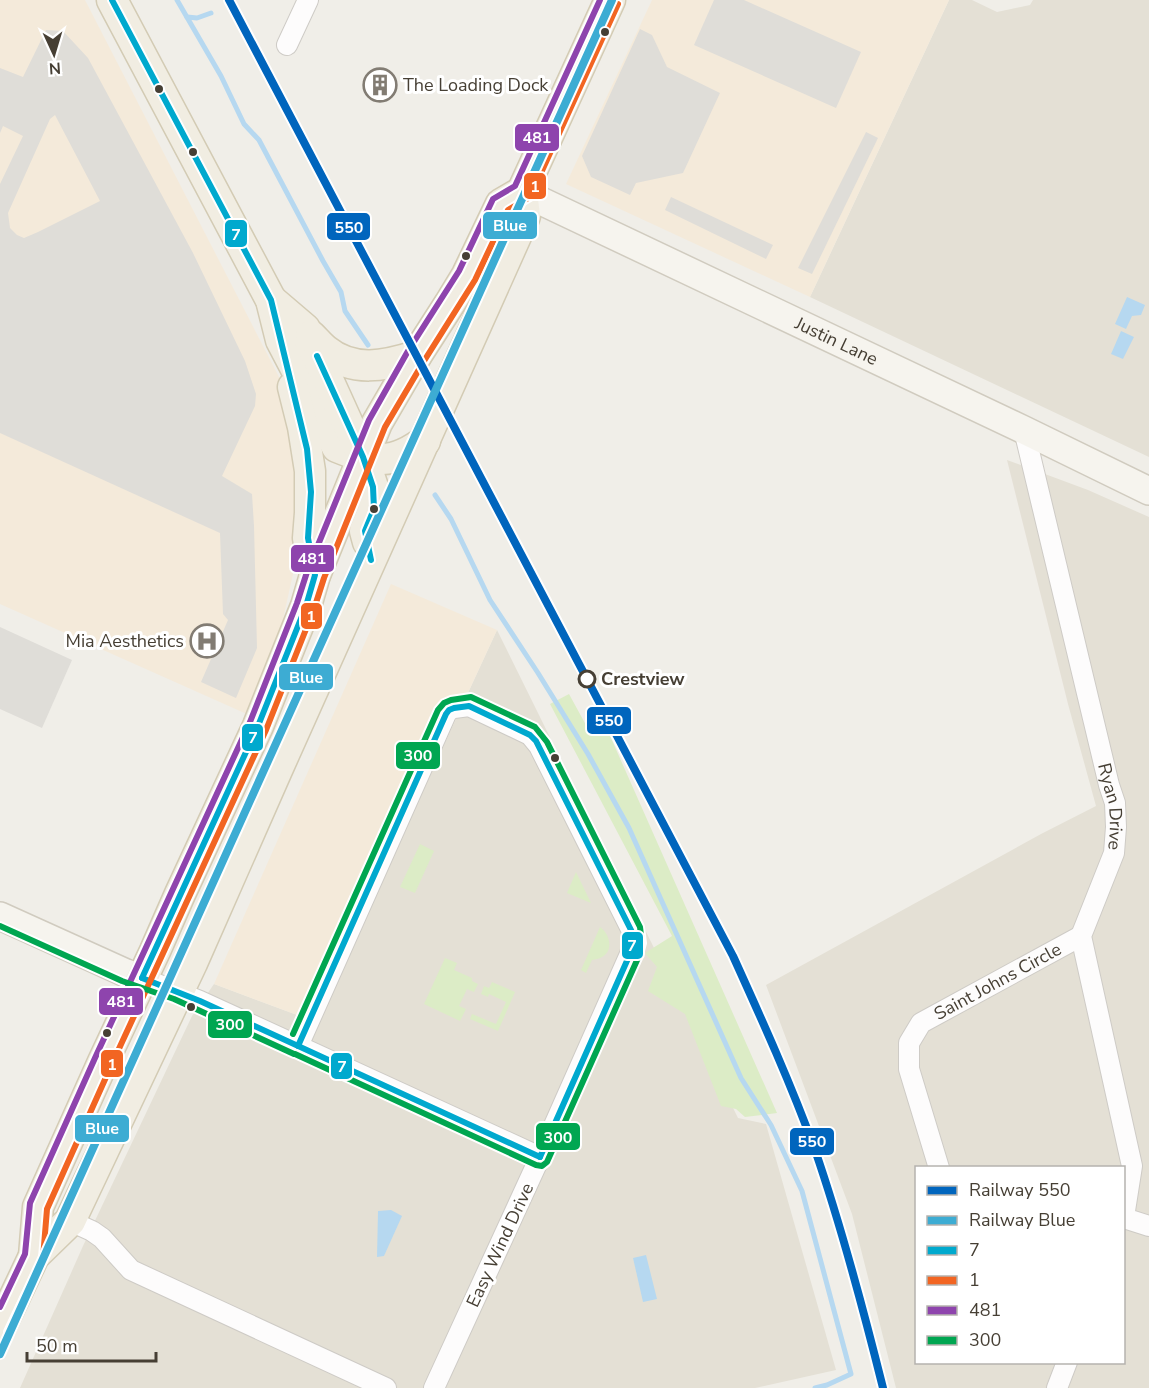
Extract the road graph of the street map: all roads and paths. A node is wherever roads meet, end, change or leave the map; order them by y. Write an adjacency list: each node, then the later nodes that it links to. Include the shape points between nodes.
1 (112, 0): 6 (main road)
2 (308, 0): 4 (street)
3 (610, 0): 5 (main road)
4 (287, 45)
5 (522, 192): 7 (main road, via 501,204 466,275); 8 (street, Justin Lane); 9 (main road, via 525,216)
6 (293, 335): 7 (main road, via 352,363 378,365); 10 (main road); 13 (main road, via 311,492 308,538)
7 (416, 356): 10 (main road)
8 (1024, 430): 11 (street, Justin Lane); 15 (street, Ryan Drive, via 1115,803 1114,853)
9 (425, 441): 10 (main road, via 402,456 382,460); 12 (main road)
10 (363, 457): 12 (main road, via 373,487 374,509 365,531); 13 (main road)
11 (1149, 491)
12 (371, 560): 17 (main road)
13 (315, 575): 16 (main road, via 258,726)
14 (0, 916): 16 (street)
15 (1081, 936): 20 (street, Saint Johns Circle, via 921,1023 909,1043 909,1069); 21 (street, via 1132,1166)
16 (142, 978): 17 (street); 25 (main road, via 38,1207)
17 (177, 991): 18 (street); 23 (main road)
18 (298, 1046): 19 (street); 19 (street, Easy Wind Drive, via 446,714 454,708 469,706 536,741 633,936 627,961)
19 (540, 1156): 29 (street, Easy Wind Drive)
20 (939, 1166)
21 (1125, 1211)
22 (1125, 1217): 24 (street)
23 (70, 1221): 25 (main road); 28 (street, via 102,1238 131,1270)
24 (1149, 1226)
25 (34, 1256): 26 (main road)
26 (0, 1328)
27 (1066, 1364): 30 (street)
28 (386, 1388)
29 (434, 1388)
30 (1057, 1388)

